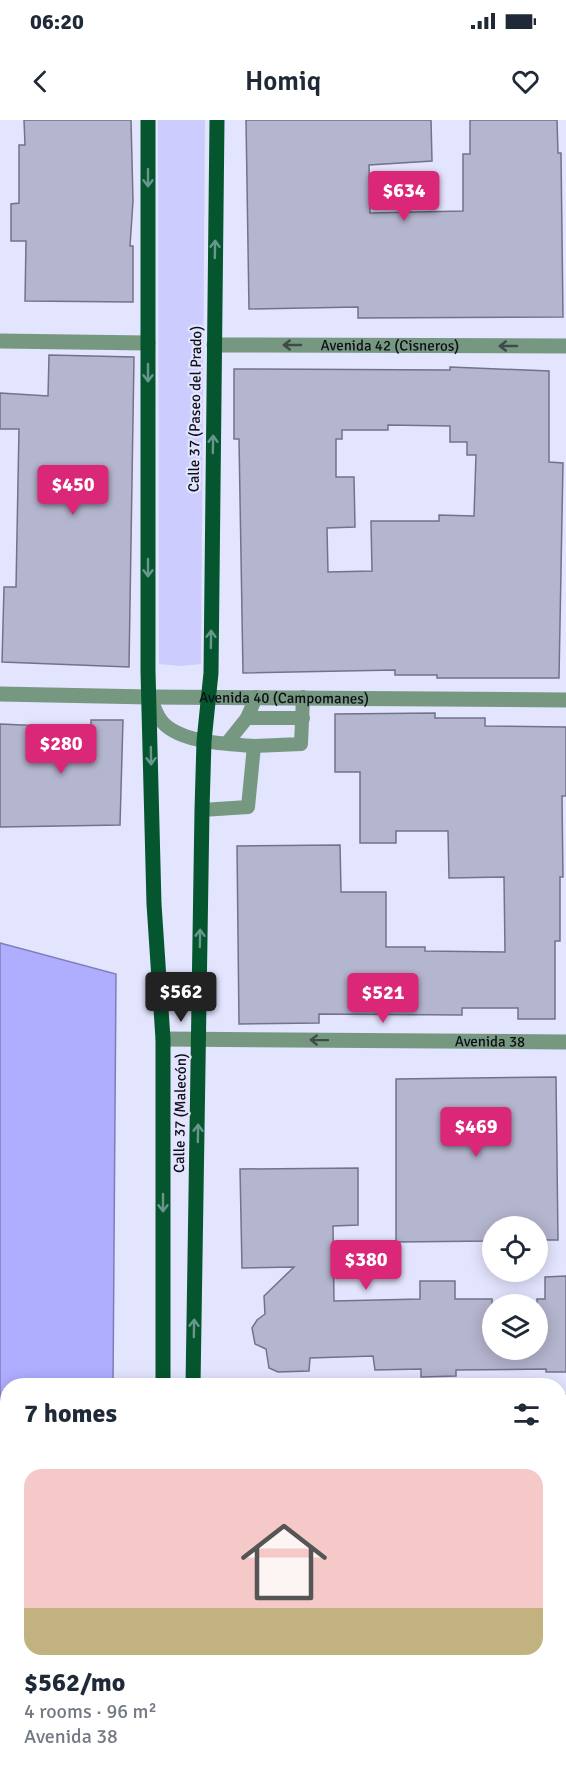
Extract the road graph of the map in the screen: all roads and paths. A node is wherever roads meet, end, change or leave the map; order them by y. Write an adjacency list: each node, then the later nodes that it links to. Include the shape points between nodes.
1 (148, 120): 4 (main road, one-way to 4)
2 (217, 120): 5 (main road, Calle 37 (Paseo del Prado), one-way to 2)
3 (0, 341): 4 (street)
4 (148, 343): 10 (main road, one-way to 10)
5 (214, 345): 6 (street, Avenida 42 (Cisneros), one-way to 5); 11 (main road, Calle 37 (Paseo del Prado), one-way to 5)
6 (566, 346)
7 (0, 694): 10 (street, Avenida 40 (Campomanes))
8 (256, 697): 9 (street, Avenida 40 (Campomanes)); 11 (street, Avenida 40 (Campomanes)); 13 (lane)
9 (303, 697): 12 (street, Avenida 40 (Campomanes)); 14 (lane)
10 (150, 698): 11 (street, Avenida 40 (Campomanes)); 15 (lane, via 161,721 186,736); 19 (main road, Calle 37 (Malecón), one-way to 19, via 154,904)
11 (208, 698): 15 (main road, Calle 37 (Malecón))
12 (566, 700)
13 (247, 718): 14 (lane); 16 (lane)
14 (303, 718): 17 (lane, via 301,744)
15 (204, 741): 16 (lane); 18 (main road, Calle 37 (Malecón))
16 (227, 743): 17 (lane)
17 (254, 746): 18 (lane, via 248,807)
18 (202, 810): 20 (main road, Calle 37 (Malecón), one-way to 18)
19 (163, 1039): 20 (street, Avenida 38); 22 (main road, Calle 37 (Malecón), one-way to 22)
20 (199, 1039): 21 (street, Avenida 38, one-way to 20); 23 (main road, Calle 37 (Malecón), one-way to 20)
21 (566, 1042)
22 (163, 1378)
23 (193, 1378)

